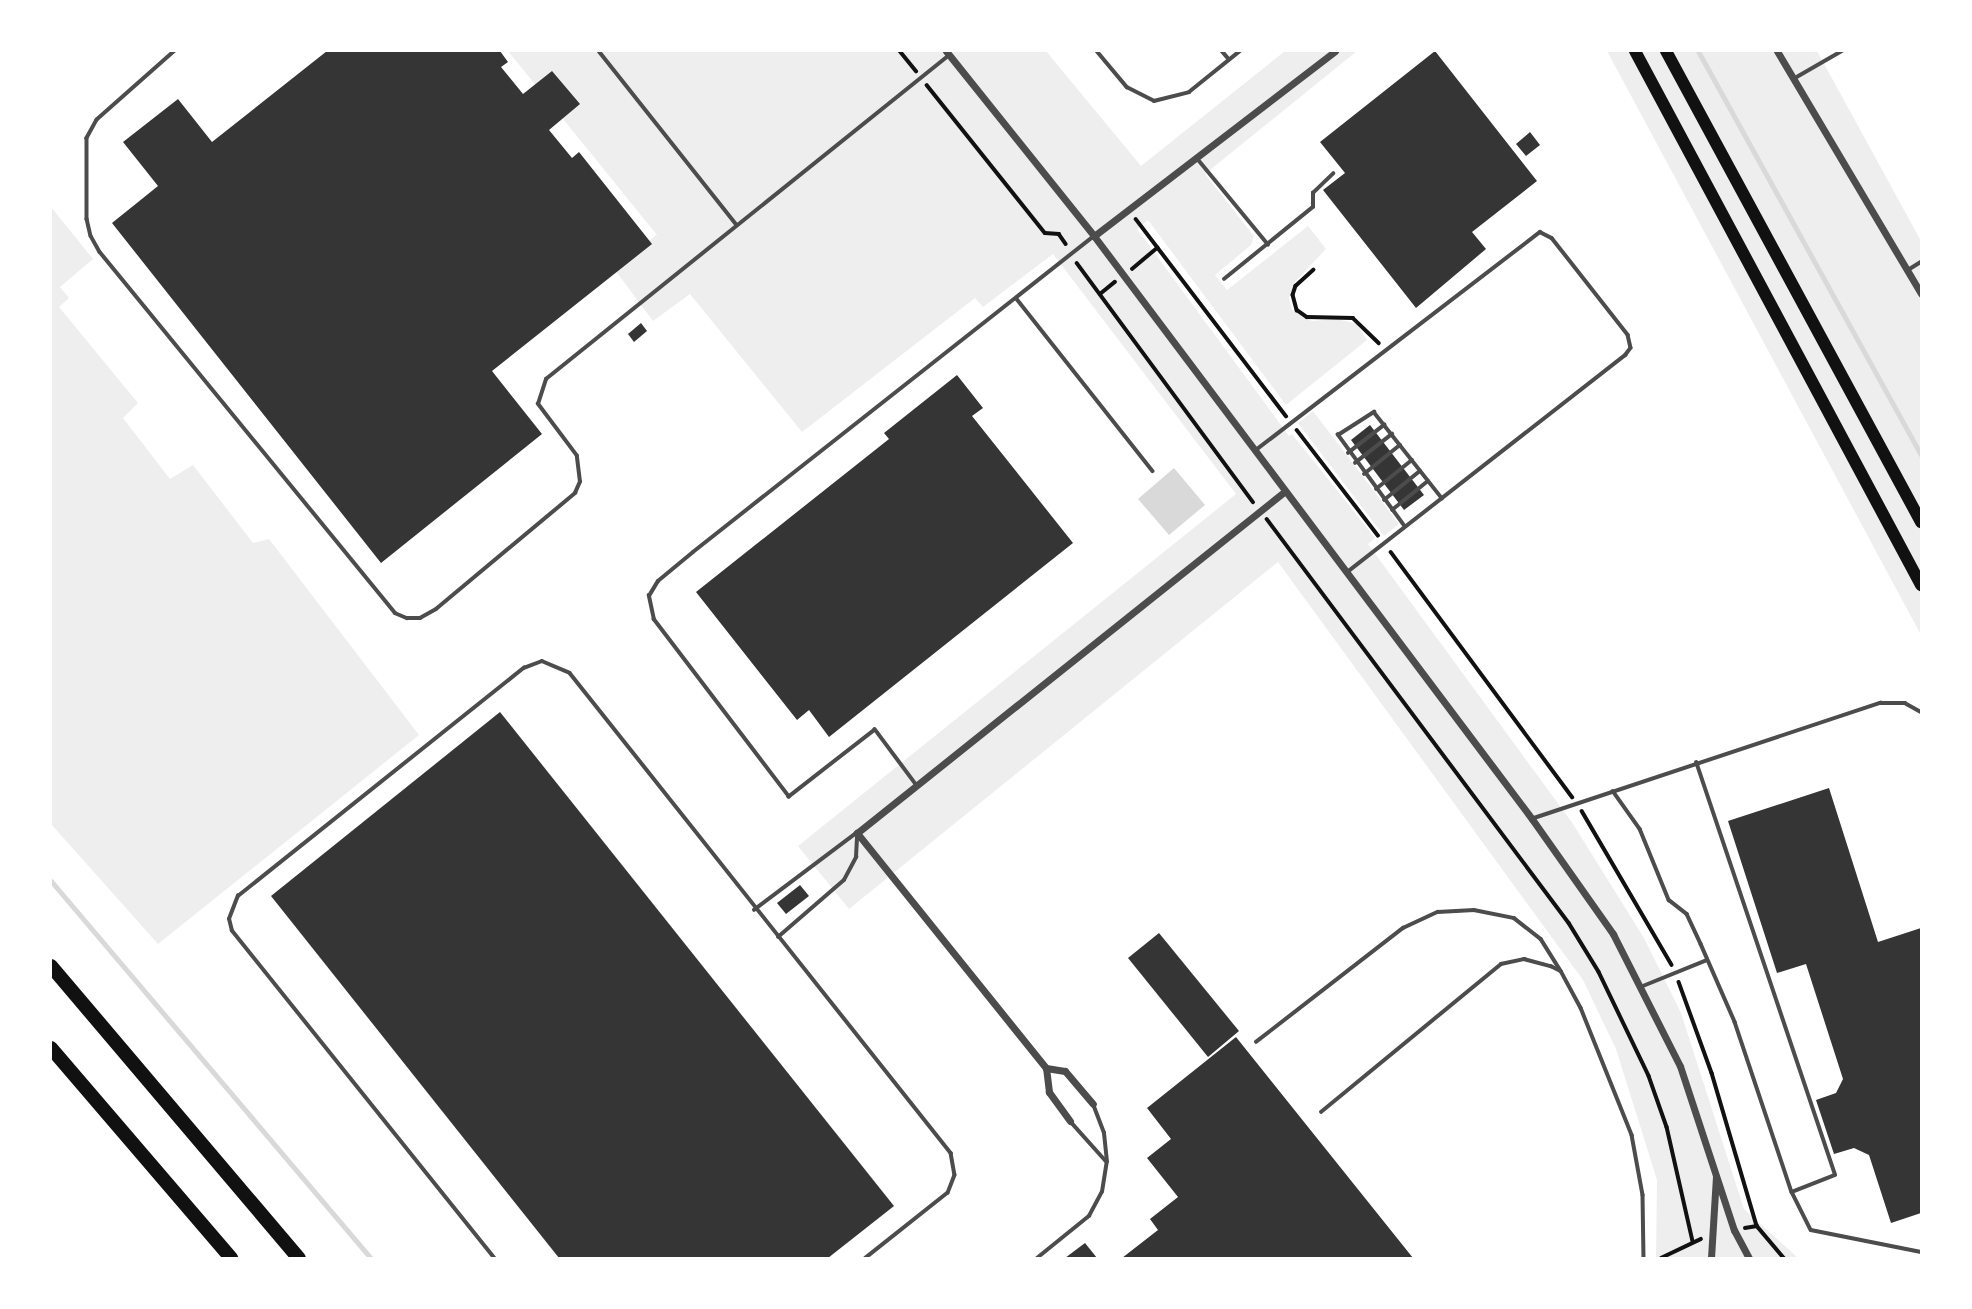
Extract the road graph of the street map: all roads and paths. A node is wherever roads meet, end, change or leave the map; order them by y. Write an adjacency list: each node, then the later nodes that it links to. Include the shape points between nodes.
1 (176, 51): 19 (lane, via 97,120 87,138 91,236 395,612 407,618 420,618 436,609 575,493 580,481 577,456 538,404 539,390)
2 (599, 51): 19 (lane)
3 (900, 51): 14 (path)
4 (1097, 51): 13 (lane, via 1127,87 1154,101 1189,92)
5 (1222, 51): 13 (lane)
6 (1240, 51): 13 (lane)
7 (1335, 51): 16 (street)
8 (1635, 51): 52 (main road)
9 (1666, 51): 48 (main road)
10 (1777, 51): 15 (street)
11 (1842, 51): 15 (lane)
12 (947, 53): 14 (lane); 20 (street)
13 (1229, 59)
14 (920, 77): 19 (lane); 22 (path, via 1045,233 1059,234)
15 (1794, 79): 25 (street)
16 (1196, 156): 18 (street); 21 (lane)
17 (1333, 174): 21 (lane, via 1313,193 1312,207)
18 (1129, 208): 20 (street); 30 (path)
19 (736, 224)
20 (1094, 236): 22 (lane); 34 (street)
21 (1268, 244): 26 (lane)
22 (1071, 255): 28 (lane); 47 (path)
23 (1921, 262): 25 (lane)
24 (1314, 270): 29 (path, via 1296,286 1297,310 1307,317 1353,318 1379,343)
25 (1907, 270): 27 (street)
26 (1224, 279)
27 (1921, 294)
28 (1017, 299): 38 (lane); 55 (lane, via 693,552 658,581 649,596 654,620 789,797 875,730)
29 (1389, 337)
30 (1291, 422): 34 (lane); 44 (lane, via 1531,235 1540,232 1552,238 1628,335 1631,348); 50 (path)
31 (1384, 425): 32 (lane); 35 (lane); 35 (lane, via 1371,411 1338,435)
32 (1392, 435): 33 (lane); 37 (lane)
33 (1400, 445): 36 (lane); 40 (lane)
34 (1255, 452): 43 (street)
35 (1348, 453): 37 (lane)
36 (1412, 460): 39 (lane); 42 (lane)
37 (1355, 463): 40 (lane)
38 (1153, 471)
39 (1420, 471): 41 (lane); 45 (lane)
40 (1364, 474): 42 (lane)
41 (1428, 481): 44 (lane); 46 (lane)
42 (1376, 489): 45 (lane)
43 (1284, 492): 47 (street); 51 (street)
44 (1442, 498): 49 (lane)
45 (1384, 500): 46 (lane)
46 (1392, 510): 49 (lane)
47 (1261, 511): 55 (street); 84 (path, via 1569,923 1599,972 1649,1076 1682,1182 1693,1241)
48 (1921, 522)
49 (1405, 527): 50 (lane)
50 (1384, 543): 51 (lane); 57 (path)
51 (1347, 573): 58 (street)
52 (1921, 585)
53 (1921, 712): 54 (lane, via 1905,702 1880,703)
54 (1696, 763): 56 (lane); 75 (lane, via 1835,1175)
55 (916, 785): 59 (street)
56 (1613, 791): 57 (lane); 62 (lane, via 1640,829 1669,900 1687,914)
57 (1577, 803): 58 (lane); 65 (path)
58 (1532, 819): 66 (street, via 1613,934)
59 (857, 833): 60 (lane); 61 (lane, via 856,857 844,880); 69 (street)
60 (754, 910): 61 (lane); 80 (lane, via 570,673 542,661 524,668 238,896 229,919 232,931)
61 (778, 937): 81 (lane, via 951,1153 955,1175 947,1193)
62 (1707, 960): 65 (lane); 75 (lane, via 1780,1145)
63 (51, 966): 79 (highway)
64 (1561, 971): 67 (lane, via 1541,939 1514,918 1474,910 1438,912 1403,928); 71 (lane, via 1524,959 1501,964); 83 (lane, via 1601,1050 1632,1135 1643,1195)
65 (1675, 972): 66 (lane); 76 (path, via 1712,1073)
66 (1643, 986): 74 (street, via 1680,1066)
67 (1256, 1042)
68 (51, 1048): 78 (highway)
69 (1046, 1068): 70 (street, via 1065,1071); 72 (street, via 1049,1092)
70 (1093, 1104): 73 (lane, via 1104,1133)
71 (1321, 1112)
72 (1070, 1121): 73 (lane)
73 (1107, 1162): 82 (lane, via 1102,1192 1089,1216)
74 (1716, 1170): 85 (street); 86 (street, via 1734,1230)
75 (1792, 1192): 77 (lane, via 1811,1230)
76 (1757, 1226)
77 (1921, 1252)
78 (231, 1258)
79 (299, 1258)
80 (494, 1258)
81 (866, 1258)
82 (1037, 1258)
83 (1644, 1258)
84 (1661, 1258)
85 (1711, 1258)
86 (1749, 1258)

